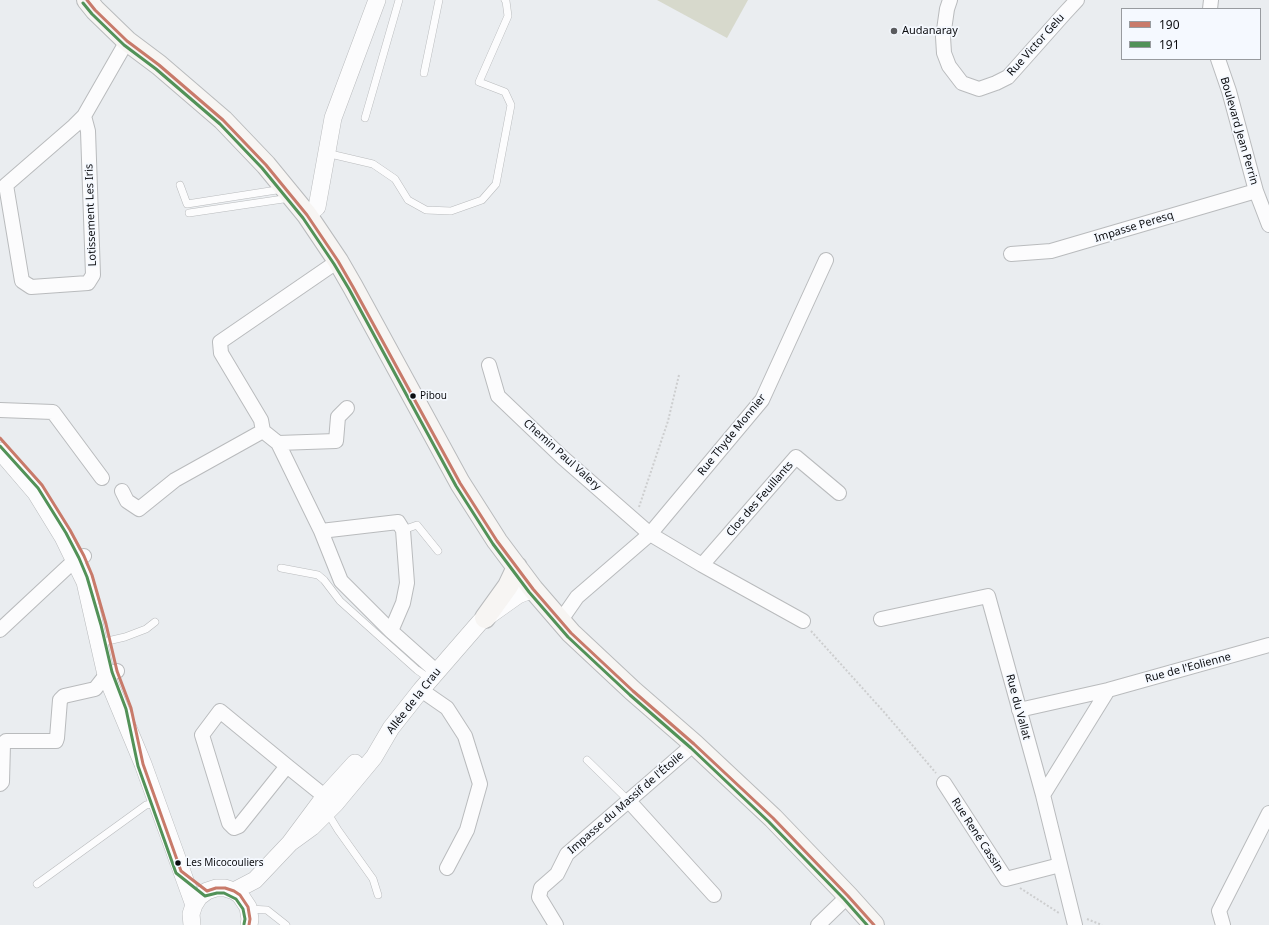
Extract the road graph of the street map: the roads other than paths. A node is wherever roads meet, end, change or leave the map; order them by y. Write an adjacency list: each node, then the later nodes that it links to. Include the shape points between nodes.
1 (87, 0): 8 (main road)
2 (377, 0): 13 (street, via 333,118)
3 (399, 0): 12 (lane)
4 (439, 0): 10 (lane)
5 (505, 0): 13 (lane, via 508,16 479,82 505,92 511,105 496,184 482,200 451,211 426,210 408,200 395,179 372,164)
6 (950, 0): 7 (street, Rue Victor Gelu, via 943,37 944,53 949,66 962,83 979,89 1008,77)
7 (1077, 0)
8 (128, 41): 11 (street, Lotissement Les Iris); 16 (main road, via 223,120)
9 (1218, 60): 15 (street, Boulevard Jean Perrin)
10 (424, 73)
11 (84, 116): 11 (street, Lotissement Les Iris, via 6,184 22,281 31,287 88,283 93,275 88,131)
12 (365, 118)
13 (326, 153): 18 (street, via 317,207)
14 (180, 185): 16 (lane, via 188,204)
15 (1256, 191): 19 (street, Boulevard Jean Perrin); 20 (street, Impasse Peresq, via 1051,252)
16 (289, 193): 17 (lane); 18 (main road)
17 (189, 213)
18 (307, 216): 22 (main road)
19 (1269, 225)
20 (1011, 254)
21 (826, 260): 35 (street, Rue Thyde Monnier, via 762,400)
22 (338, 261): 26 (street, via 220,342 221,353 261,420); 39 (main road, via 460,483)
23 (489, 365): 35 (street, Chemin Paul Valery, via 498,396 562,457)
24 (347, 408): 28 (street, via 338,417 336,441)
25 (0, 410): 30 (street, via 53,412)
26 (263, 431): 28 (street); 31 (street, via 175,480 139,509 127,501)
27 (0, 438): 37 (street, via 42,486 70,530)
28 (278, 443): 34 (street)
29 (0, 450): 37 (street, via 36,493)
30 (102, 478)
31 (122, 491)
32 (839, 493): 38 (street, Clos des Feuillants, via 796,457)
33 (403, 530): 34 (street, via 398,522); 36 (lane, via 418,524); 48 (street, via 407,583 403,603)
34 (321, 531): 48 (street, via 341,581)
35 (650, 534): 38 (street); 44 (street, via 577,597)
36 (438, 551)
37 (79, 558): 47 (street); 49 (street, via 92,575)
38 (702, 565): 45 (street)
39 (517, 567): 41 (main road); 42 (main road, via 508,586)
40 (281, 568): 52 (lane, via 318,575 340,601)
41 (532, 589): 42 (street, Allée de la Crau, via 518,595); 44 (main road)
42 (485, 618): 52 (street, Allée de la Crau)
43 (881, 619): 54 (street, Rue du Vallat, via 988,596)
44 (561, 620): 55 (main road, via 571,633 632,691)
45 (803, 621)
46 (155, 622): 49 (lane, via 146,629)
47 (0, 630)
48 (391, 631): 52 (street)
49 (105, 642): 51 (street)
50 (1269, 646): 53 (street, Rue de l'Eolienne)
51 (112, 673): 59 (street, via 95,689 64,696 60,700 56,740 6,741 3,744); 62 (street, via 131,708 143,764)
52 (429, 680): 63 (street, Allée de la Crau, via 391,728 367,749); 66 (street, via 465,736 480,784 467,830)
53 (1108, 690): 54 (street, Rue de l'Eolienne); 60 (street)
54 (1019, 710): 60 (street, Rue du Vallat)
55 (694, 744): 61 (street, Impasse du Massif de l'Étoile); 74 (main road, via 773,818)
56 (587, 760): 61 (lane)
57 (288, 766): 57 (street, via 220,712 202,735 229,823 234,828 239,826); 63 (street)
58 (944, 783): 65 (street, Rue René Cassin, via 1006,879)
59 (0, 784)
60 (1043, 795): 65 (street, Rue du Vallat)
61 (628, 800): 73 (street); 80 (street, Impasse du Massif de l'Étoile, via 567,854 558,874 541,888 539,897)
62 (157, 802): 67 (street); 69 (lane, via 146,805)
63 (329, 804): 68 (street, Allée de la Crau); 72 (lane, via 338,830 373,879)
64 (1269, 813): 83 (street, via 1219,911)
65 (1060, 865): 77 (street, Rue du Vallat)
66 (447, 868)
67 (181, 871): 70 (street); 75 (street)
68 (255, 880): 71 (street); 76 (street)
69 (37, 884)
70 (207, 891): 71 (street, via 225,888); 75 (street)
71 (234, 891): 76 (street, via 240,895)
72 (378, 895)
73 (714, 895)
74 (848, 896): 81 (street); 82 (main road)
75 (194, 905): 78 (street, via 191,914)
76 (250, 917): 79 (lane, via 267,910)
77 (1076, 924)
78 (192, 925)
79 (286, 925)
80 (556, 925)
81 (818, 925)
82 (874, 925)
83 (1223, 925)

